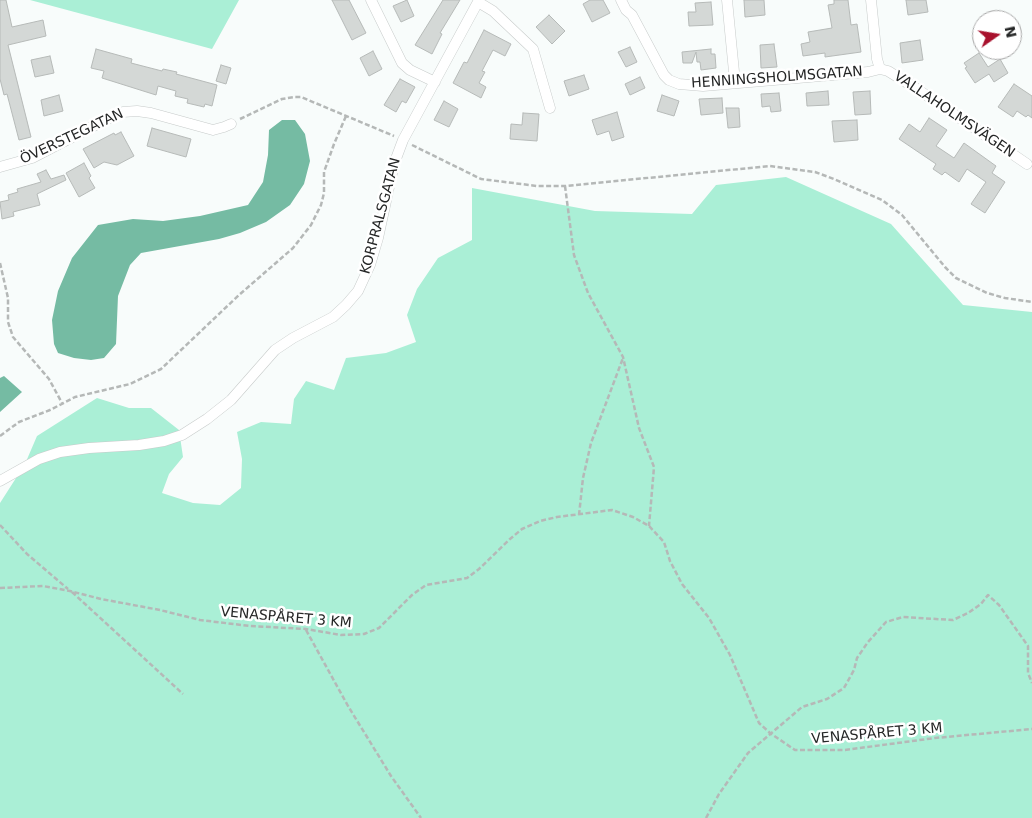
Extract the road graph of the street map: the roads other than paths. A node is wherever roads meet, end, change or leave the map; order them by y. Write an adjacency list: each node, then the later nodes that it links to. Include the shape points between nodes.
1 (371, 0): 7 (street, via 402,63)
2 (622, 0): 8 (street, HENNINGSHOLMSGATAN, via 658,67 669,80 703,86)
3 (727, 0): 8 (street)
4 (871, 0): 6 (street, HENNINGSHOLMSGATAN)
5 (479, 1): 7 (street, KORPRALSGATAN); 9 (street, via 532,49)
6 (880, 69): 8 (street, HENNINGSHOLMSGATAN); 11 (street, VALLAHOLMSVÄGEN, via 917,89)
7 (435, 82): 13 (street, KORPRALSGATAN, via 394,164 370,265 358,291 340,312 276,350 231,400 182,435 139,446 60,452)
8 (735, 82)
9 (550, 108)
10 (231, 124): 12 (street, ÖVERSTEGATAN, via 213,130 151,113 123,112 32,158)
11 (1027, 164)
12 (0, 167)
13 (0, 481)

